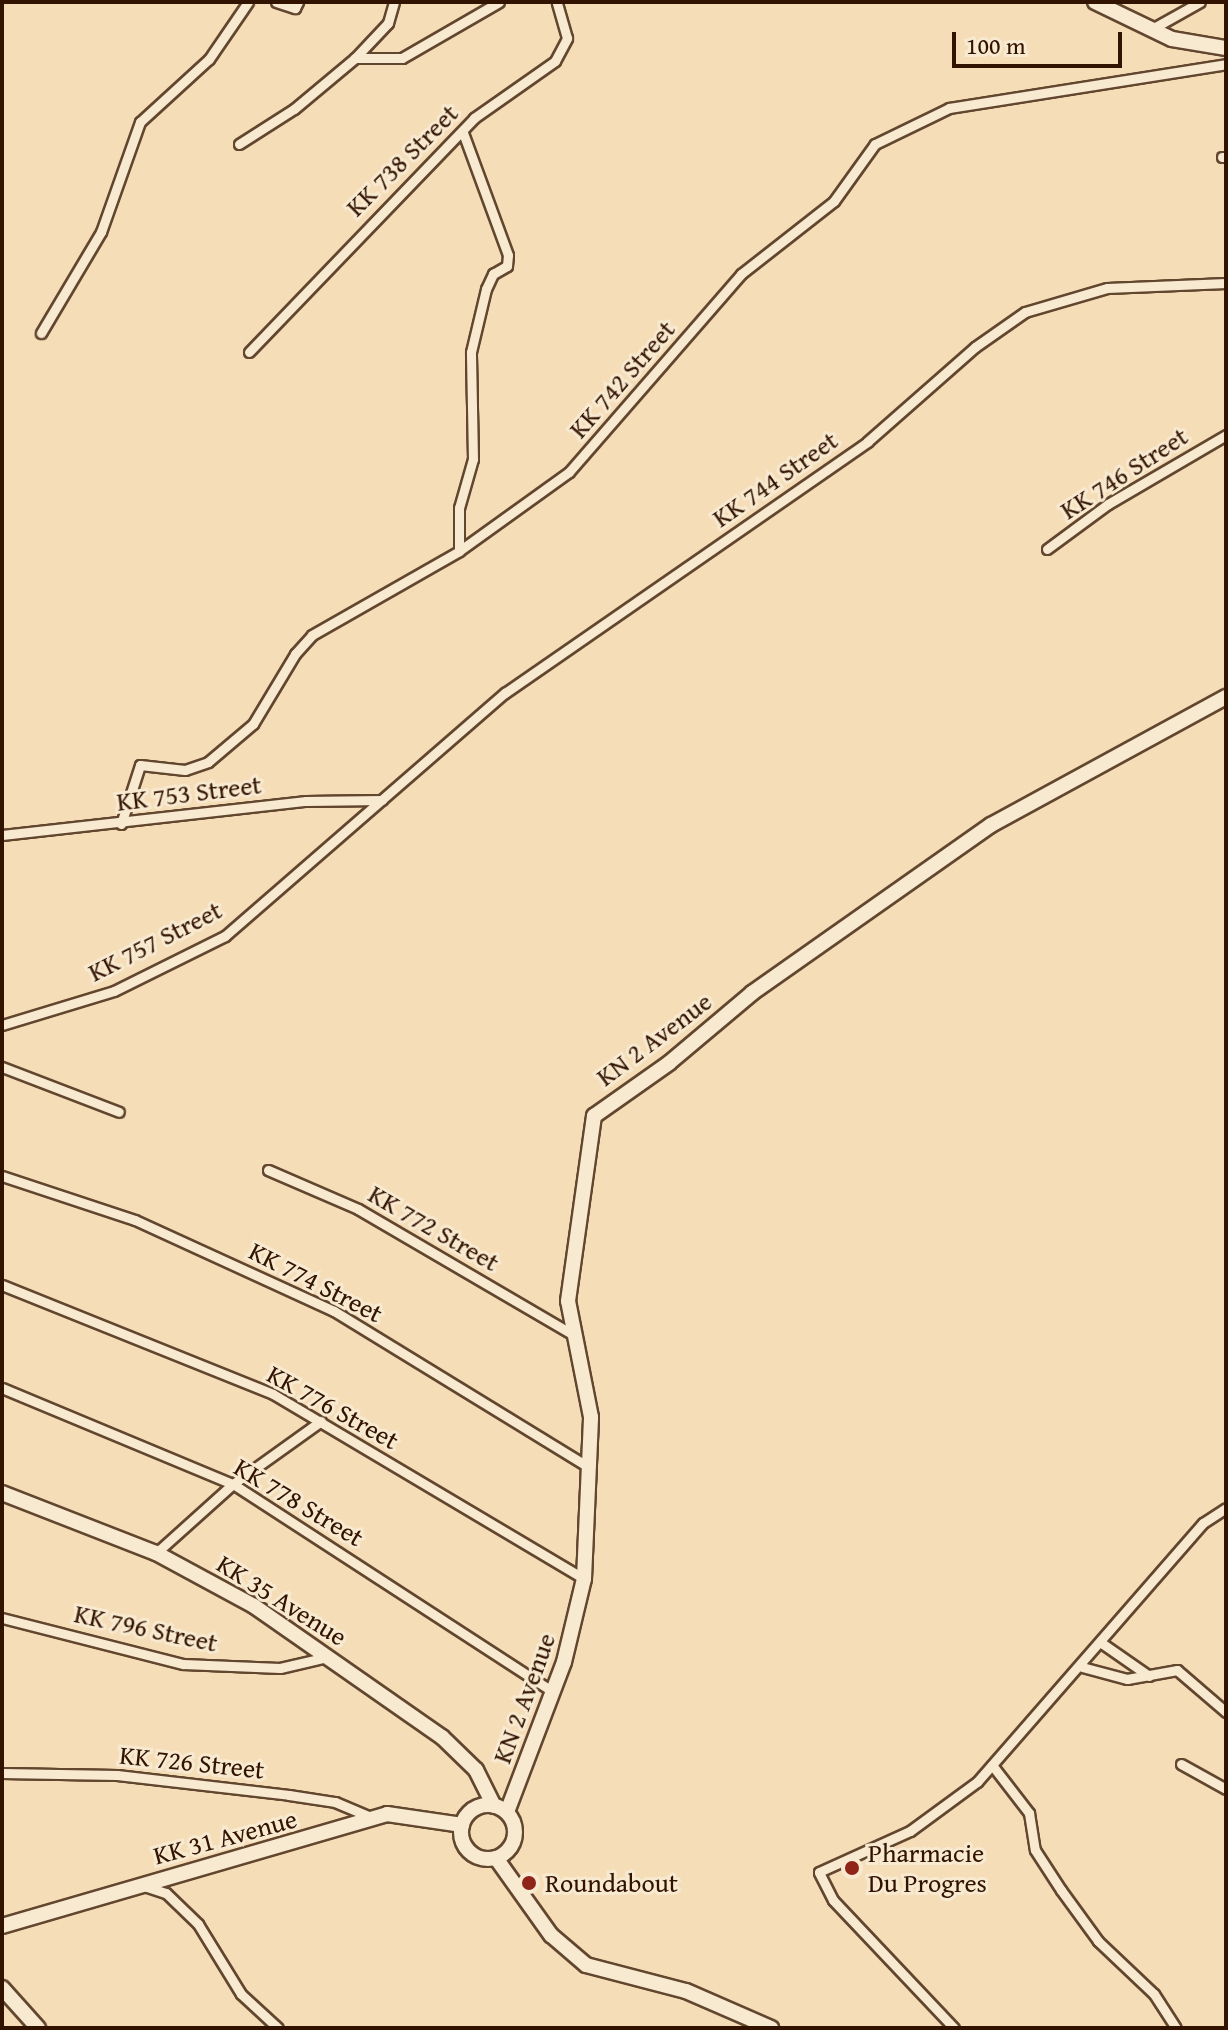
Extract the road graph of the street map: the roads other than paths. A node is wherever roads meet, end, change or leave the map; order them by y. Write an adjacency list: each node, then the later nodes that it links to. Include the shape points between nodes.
1 (248, 2): 16 (street, via 209,59 140,122 101,232)
2 (276, 2): 3 (street, via 295,8)
3 (298, 2)
4 (394, 2): 11 (street, via 388,23)
5 (499, 2): 11 (street, via 402,58)
6 (557, 2): 13 (street, KK 738 Street, via 567,38 564,51 474,118)
7 (1095, 2): 9 (main road)
8 (1200, 2): 9 (street)
9 (1150, 30): 10 (main road)
10 (1226, 48)
11 (355, 58): 14 (street, via 294,109)
12 (1226, 64): 20 (street, KK 742 Street, via 949,108 875,144 834,201 741,274 569,472)
13 (463, 133): 17 (street, KK 738 Street); 20 (street, via 508,255 507,266 493,274 486,289 471,352 473,459 459,508)
14 (239, 144)
15 (1226, 283): 22 (street, KK 744 Street, via 1107,288 1025,312 975,347 867,442 505,693)
16 (41, 333)
17 (249, 352)
18 (1226, 435): 19 (street, KK 746 Street, via 1108,504)
19 (1047, 549)
20 (459, 551): 23 (street, KK 742 Street, via 312,635 253,724 208,762 185,770 140,765)
21 (1226, 697): 31 (main road, KN 2 Avenue, via 991,825 752,993 669,1063 594,1116 570,1272)
22 (382, 800): 23 (street, KK 753 Street, via 306,801); 25 (street, KK 757 Street, via 225,936 114,991)
23 (121, 824): 24 (street, KK 753 Street)
24 (2, 835)
25 (2, 1025)
26 (2, 1067): 27 (street)
27 (119, 1112)
28 (268, 1170): 31 (street, KK 772 Street, via 358,1209)
29 (2, 1176): 34 (street, KK 774 Street, via 135,1220 334,1311)
30 (2, 1285): 33 (street, KK 776 Street, via 273,1394)
31 (572, 1334): 34 (main road, KN 2 Avenue, via 588,1386)
32 (2, 1388): 35 (street, KK 778 Street)
33 (321, 1421): 35 (street); 39 (street, KK 776 Street)
34 (590, 1468): 39 (main road, KN 2 Avenue)
35 (233, 1484): 38 (street); 45 (street, KK 778 Street)
36 (2, 1493): 38 (main road, KK 35 Avenue)
37 (1226, 1508): 41 (street, via 1203,1523)
38 (156, 1553): 42 (main road, KK 35 Avenue, via 254,1606)
39 (584, 1579): 45 (main road, KN 2 Avenue)
40 (2, 1618): 42 (street, KK 796 Street, via 183,1664 280,1668)
41 (1103, 1644): 43 (street); 44 (street)
42 (329, 1657): 51 (main road, KK 35 Avenue, via 450,1744 476,1770)
43 (1082, 1667): 44 (street, via 1127,1679); 48 (street, via 1049,1695)
44 (1149, 1676): 46 (street, via 1177,1670)
45 (553, 1692): 51 (main road, KN 2 Avenue)
46 (1226, 1712)
47 (1181, 1764): 50 (street)
48 (992, 1765): 61 (street, via 965,1792 910,1831 819,1872 833,1900); 62 (street, via 1029,1813 1035,1850 1061,1890 1098,1941 1154,1994)
49 (2, 1773): 52 (street, KK 726 Street, via 117,1775 289,1795 335,1802)
50 (1226, 1789)
51 (501, 1809): 53 (main road, via 474,1809); 54 (main road, via 515,1838)
52 (373, 1818): 53 (main road, KK 31 Avenue, via 400,1814); 55 (main road, KK 31 Avenue)
53 (462, 1825): 54 (main road, via 470,1851)
54 (496, 1858): 60 (main road, via 551,1935 586,1965 686,1991)
55 (140, 1884): 56 (main road, KK 31 Avenue); 59 (street, via 166,1893 185,1910 241,1994)
56 (2, 1926)
57 (2, 1988): 58 (main road)
58 (38, 2028)
59 (278, 2028)
60 (771, 2028)
61 (954, 2028)
62 (1176, 2028)

